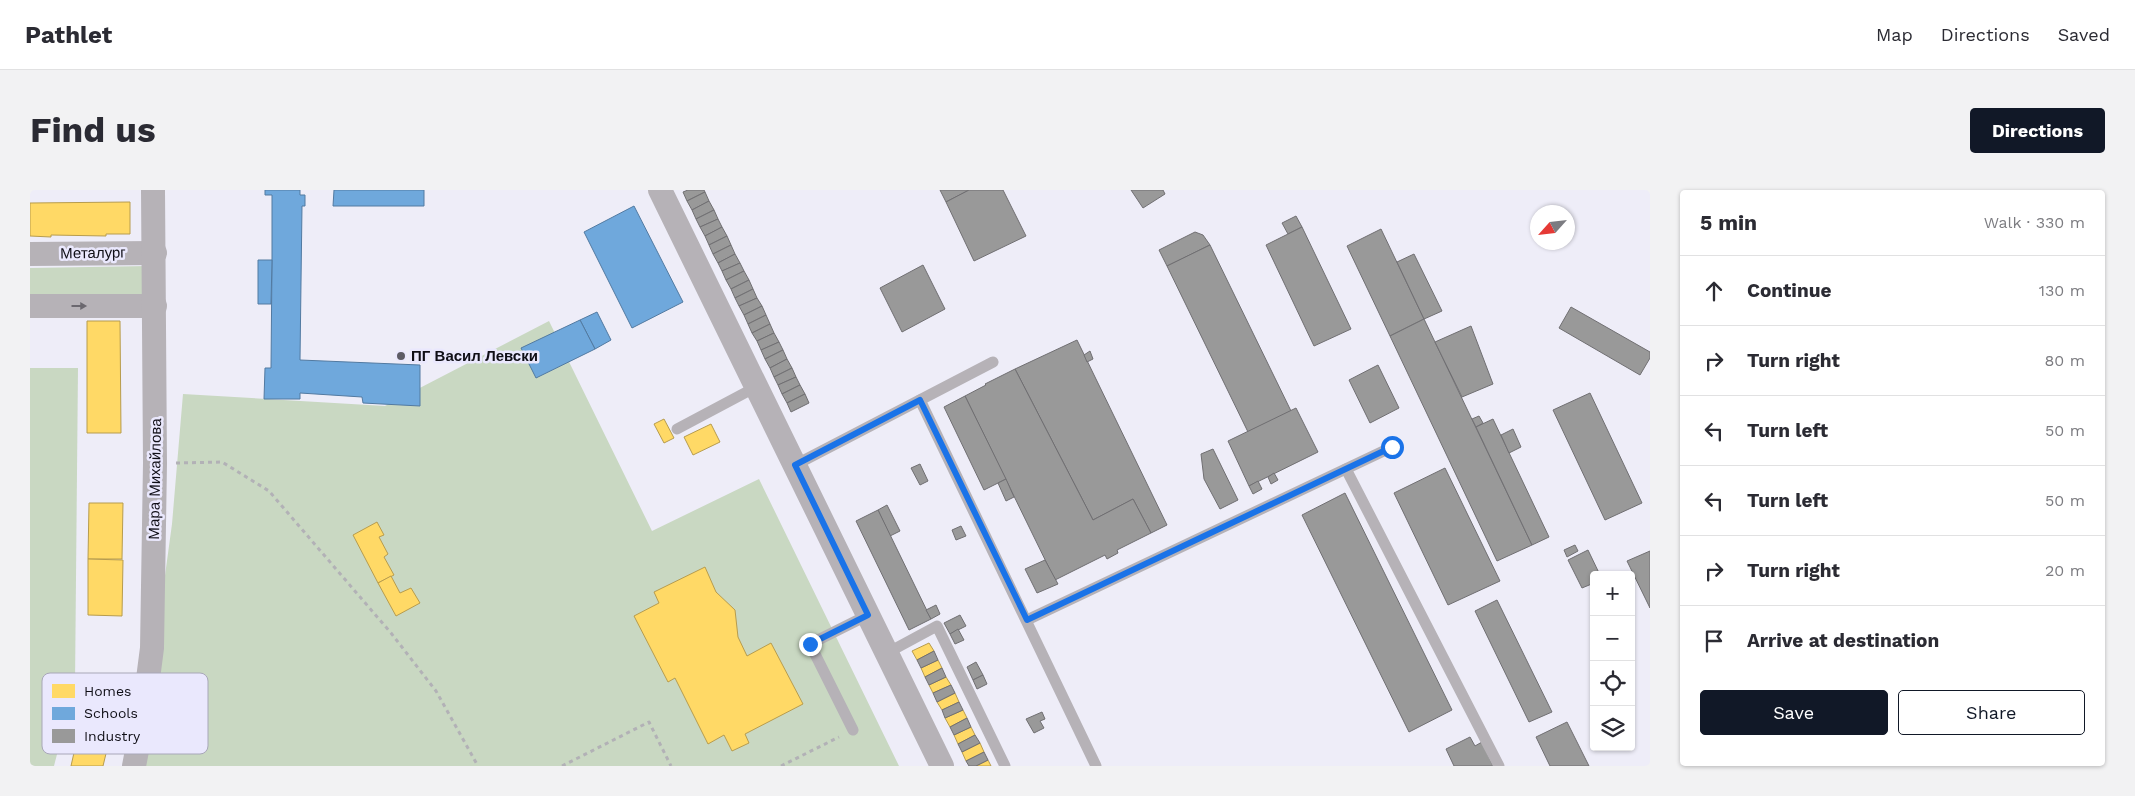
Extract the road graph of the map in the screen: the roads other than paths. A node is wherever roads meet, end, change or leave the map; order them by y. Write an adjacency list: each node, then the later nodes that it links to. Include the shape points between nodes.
1 (153, 190): 3 (street, Мара Михайлова)
2 (660, 190): 8 (street)
3 (155, 253): 4 (street, Металург); 6 (street, Мара Михайлова)
4 (30, 254)
5 (30, 306): 6 (street, one-way to 6)
6 (155, 306): 17 (street, Мара Михайлова, via 152,648)
7 (993, 362): 9 (lane)
8 (756, 387): 10 (lane); 12 (street)
9 (920, 400): 12 (lane); 15 (lane)
10 (677, 429)
11 (1392, 447): 13 (lane)
12 (795, 465): 14 (street)
13 (1346, 469): 15 (lane); 22 (lane)
14 (868, 615): 16 (street); 18 (lane, via 810,644)
15 (1027, 620): 21 (lane)
16 (887, 653): 19 (street); 20 (lane, via 937,626)
17 (149, 673)
18 (853, 730)
19 (942, 766)
20 (1005, 766)
21 (1096, 766)
22 (1499, 766)

